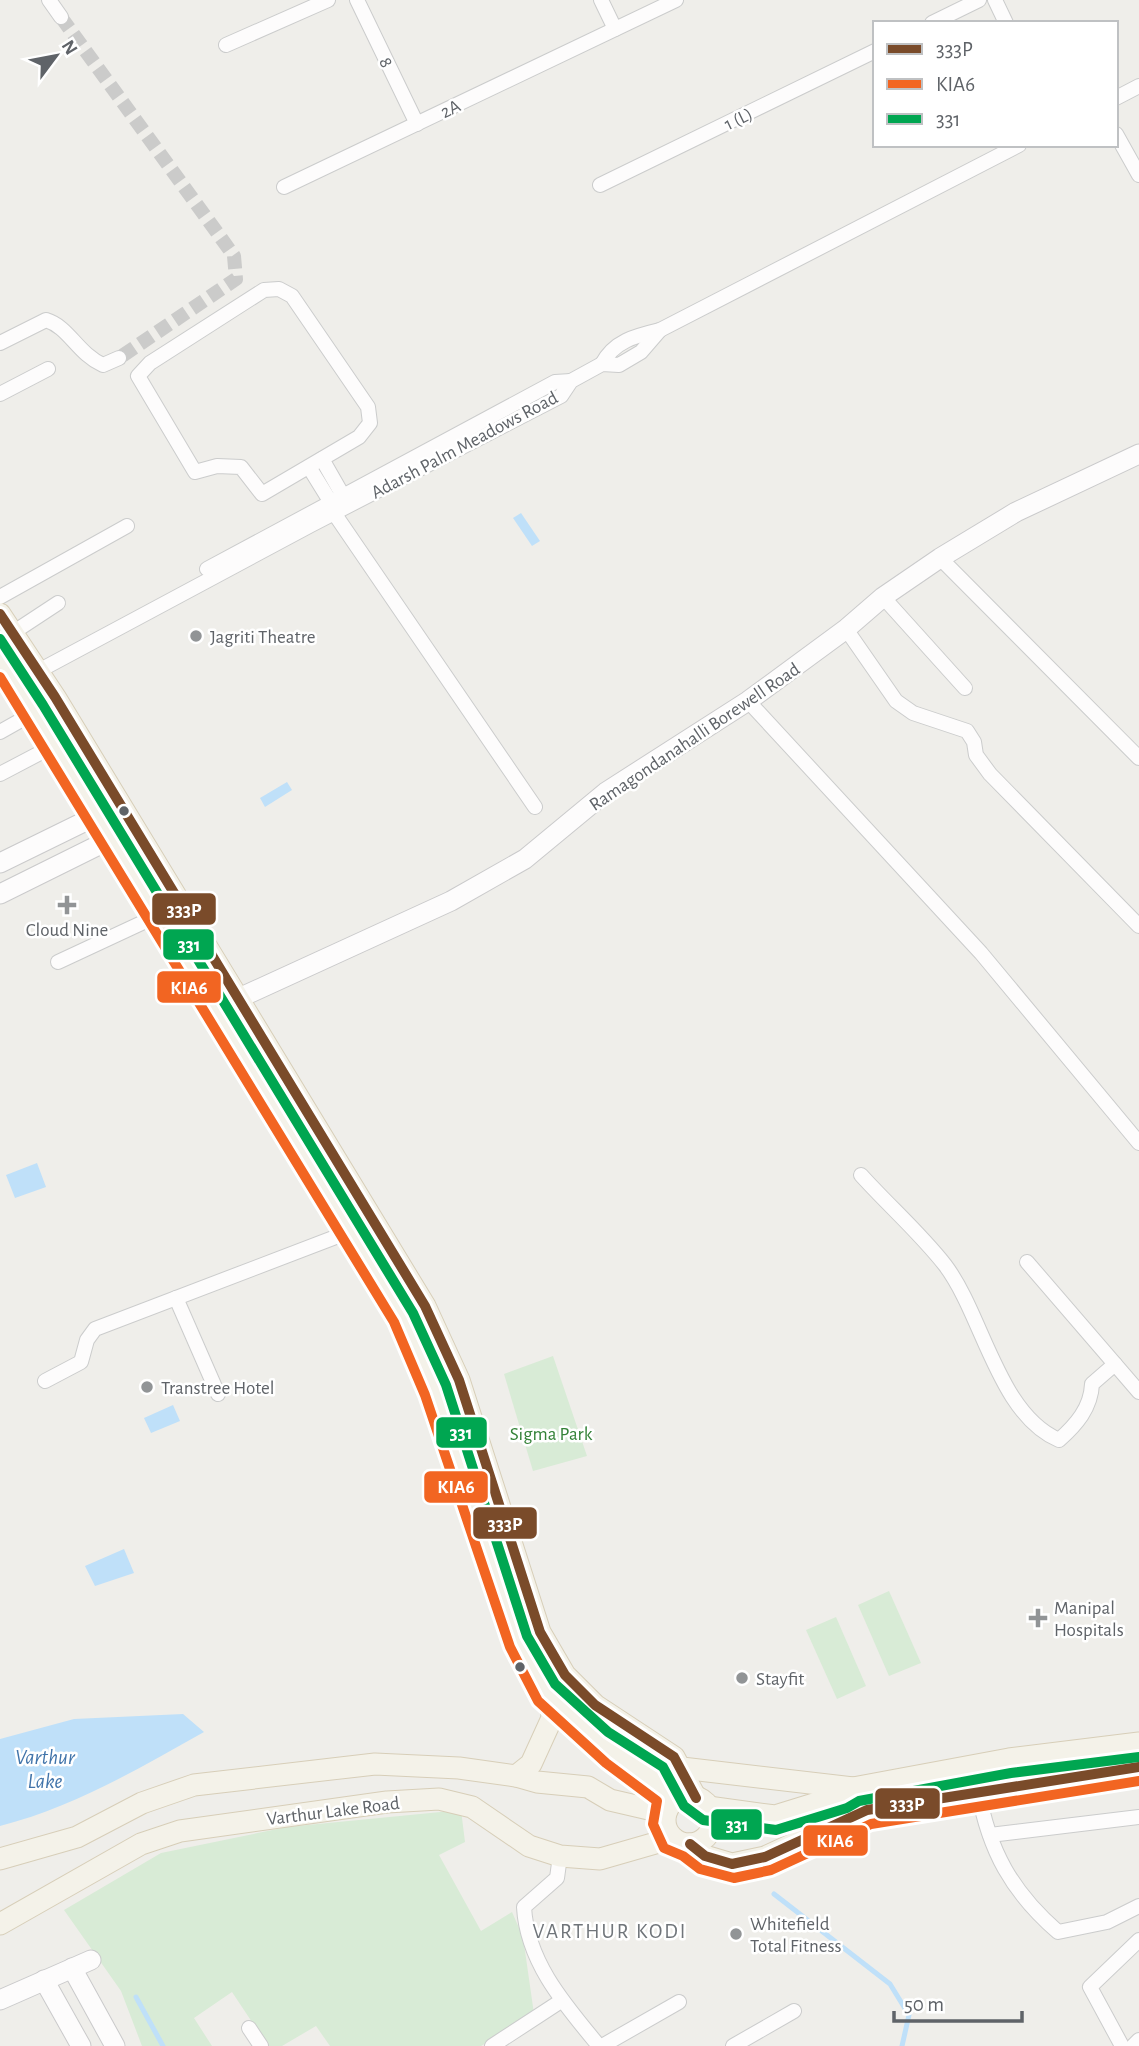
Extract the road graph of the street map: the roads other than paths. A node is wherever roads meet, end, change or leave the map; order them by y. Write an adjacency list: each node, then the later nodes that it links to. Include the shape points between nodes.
1 (49, 0): 8 (street)
2 (328, 0): 12 (street)
3 (357, 0): 16 (street, 8)
4 (601, 0): 11 (street)
5 (676, 0): 11 (street, 2A)
6 (979, 0): 9 (street)
7 (995, 0): 10 (street)
8 (61, 17)
9 (936, 21)
10 (1005, 21)
11 (615, 29): 16 (street, 2A)
12 (226, 45)
13 (873, 52): 20 (street, 1 (L))
14 (1139, 86): 15 (street)
15 (1118, 96)
16 (417, 124): 21 (street, 2A)
17 (1118, 138): 19 (street)
18 (1015, 147): 25 (street, via 660,330 632,337 610,349 602,364)
19 (1139, 175)
20 (600, 185)
21 (284, 187)
22 (0, 343): 23 (street, via 46,320 57,323 88,358 103,365)
23 (119, 358)
24 (48, 369): 26 (street)
25 (571, 381): 30 (street, Adarsh Palm Meadows Road, via 555,382); 30 (street, Adarsh Palm Meadows Road, via 561,396)
26 (0, 394)
27 (1139, 454): 32 (street, Ramagondanahalli Borewell Road, via 1016,512)
28 (322, 459): 29 (street); 29 (street, via 359,438 370,423 368,407 292,296 279,289 264,290 150,362 138,376 195,472 217,466 241,467 262,494); 30 (street)
29 (309, 467): 30 (street)
30 (335, 503): 40 (street, Adarsh Palm Meadows Road); 48 (street)
31 (127, 526): 33 (street)
32 (940, 558): 34 (street, Ramagondanahalli Borewell Road); 46 (street)
33 (0, 597)
34 (883, 597): 38 (street, Ramagondanahalli Borewell Road); 41 (street)
35 (58, 603): 37 (street)
36 (0, 614): 40 (main road)
37 (20, 628)
38 (846, 629): 42 (street, Ramagondanahalli Borewell Road); 54 (street, via 896,701 913,713 967,731 990,774)
39 (0, 650): 40 (main road)
40 (26, 674): 43 (main road); 56 (main road)
41 (965, 688)
42 (748, 701): 56 (street, Ramagondanahalli Borewell Road, via 606,792 525,859 451,901); 57 (street, via 981,953)
43 (39, 710): 44 (street); 45 (main road)
44 (0, 732)
45 (59, 743): 47 (street); 49 (main road)
46 (1139, 758)
47 (0, 774)
48 (536, 807)
49 (100, 814): 50 (main road); 51 (street)
50 (115, 838): 52 (street); 53 (main road)
51 (0, 863)
52 (0, 894)
53 (161, 914): 55 (street); 59 (main road)
54 (1139, 926)
55 (58, 961)
56 (237, 999): 70 (main road, via 425,1306 459,1380 540,1632 565,1675 595,1705 657,1744)
57 (1139, 1143)
58 (861, 1175): 62 (street, via 946,1266 1019,1406 1041,1432 1059,1440 1074,1427 1092,1399 1092,1384)
59 (354, 1230): 61 (street); 66 (main road, via 407,1316 425,1357 508,1603)
60 (1027, 1262): 62 (street)
61 (176, 1298): 63 (street, via 90,1332 81,1362); 65 (street)
62 (1115, 1364): 64 (street)
63 (46, 1381)
64 (1139, 1392)
65 (218, 1394)
66 (550, 1695): 71 (main road, via 552,1718 531,1764); 75 (main road, via 615,1754)
67 (1139, 1744): 72 (main road, via 1009,1759)
68 (1139, 1767): 73 (main road)
69 (441, 1768): 71 (main road, Varthur Lake Road); 74 (main road); 80 (main road, Varthur Lake Road, via 375,1764 194,1785 142,1802 77,1837)
70 (682, 1768): 72 (main road); 75 (main road)
71 (516, 1776): 75 (main road, Varthur Lake Road, via 588,1787 610,1800)
72 (853, 1788): 75 (main road, Varthur Lake Road, via 775,1816)
73 (978, 1790): 77 (street); 78 (main road, via 867,1810 765,1857 732,1864 705,1856)
74 (439, 1799): 79 (main road, Varthur Lake Road, via 472,1807 529,1846); 82 (main road, Varthur Lake Road, via 180,1831 141,1844)
75 (687, 1804): 78 (main road, via 665,1822); 78 (main road, via 712,1823 698,1842)
76 (1139, 1817): 77 (street)
77 (990, 1835): 81 (street, via 997,1858 1030,1908 1058,1932 1107,1922)
78 (682, 1841): 79 (main road, Varthur Lake Road, via 600,1859)
79 (560, 1856): 88 (street, via 557,1878 524,1907 525,1929)
80 (0, 1859)
81 (1139, 1906)
82 (0, 1924)
83 (1139, 1940): 99 (street, via 1090,1987)
84 (91, 1960): 85 (street)
85 (72, 1968): 86 (street); 94 (street)
86 (44, 1980): 87 (street); 93 (street)
87 (0, 2000)
88 (561, 2001): 96 (street); 97 (street)
89 (679, 2002): 97 (street)
90 (794, 2011): 98 (street)
91 (249, 2028): 95 (street)
92 (1139, 2040): 100 (street)
93 (80, 2046)
94 (115, 2046)
95 (261, 2046)
96 (492, 2046)
97 (601, 2046)
98 (733, 2046)
99 (1122, 2046)
100 (1133, 2046)

